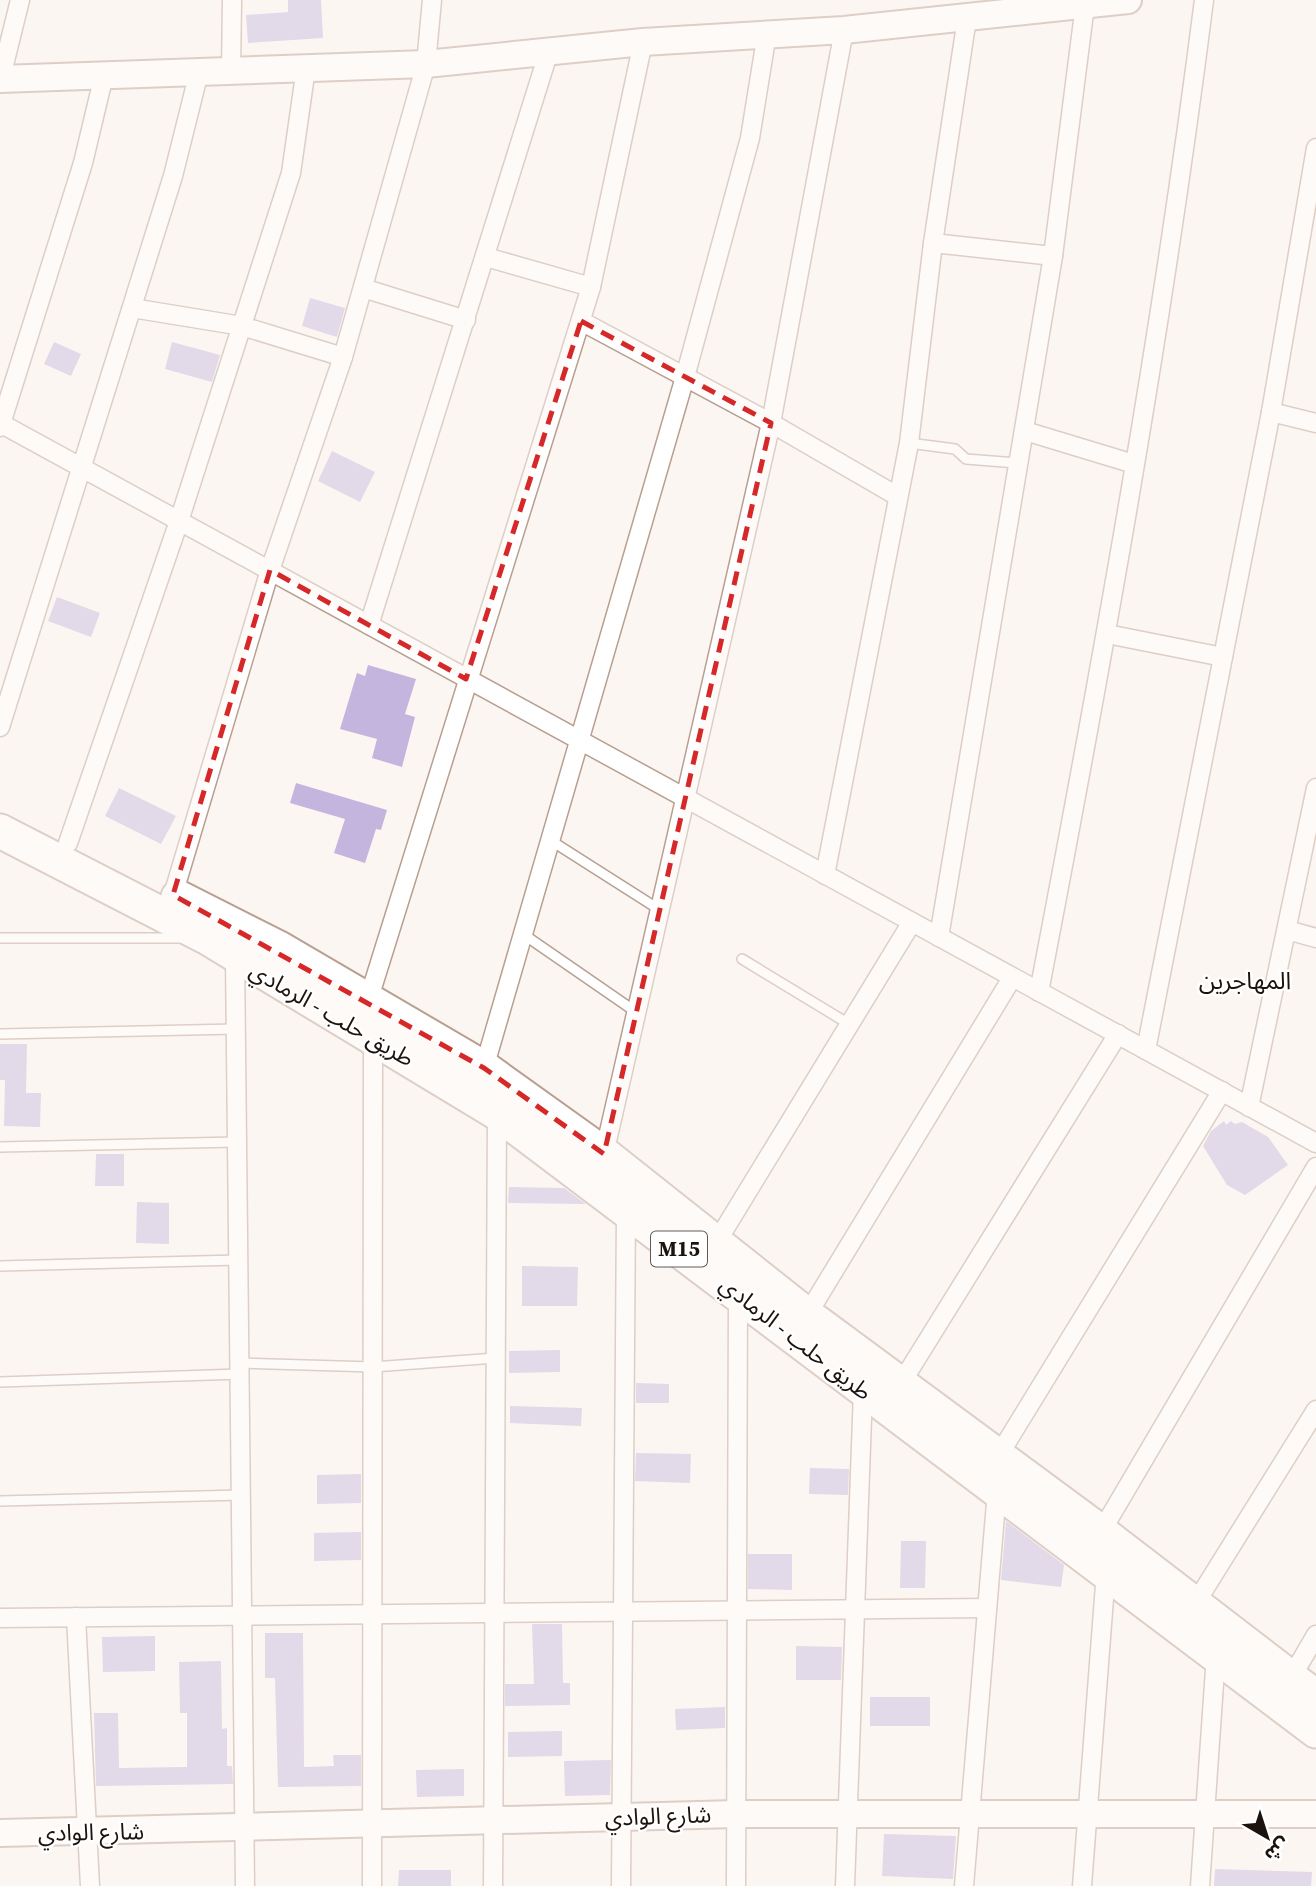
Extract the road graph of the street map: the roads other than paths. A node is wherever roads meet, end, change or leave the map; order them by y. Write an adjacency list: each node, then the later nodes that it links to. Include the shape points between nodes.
1 (20, 0): 17 (street)
2 (232, 0): 14 (street)
3 (432, 0): 12 (street)
4 (1128, 0): 6 (street)
5 (1204, 0): 37 (street)
6 (1085, 5): 7 (street); 20 (street)
7 (967, 18): 8 (street); 19 (street)
8 (844, 30): 9 (street); 31 (street)
9 (768, 33): 10 (street); 29 (street, via 750,138)
10 (643, 43): 11 (street); 22 (street)
11 (548, 54): 12 (street); 21 (street)
12 (426, 64): 13 (street); 23 (street)
13 (306, 68): 14 (street); 27 (street, via 291,173)
14 (231, 71): 15 (street)
15 (199, 72): 16 (street); 24 (street)
16 (104, 75): 17 (street); 33 (street, via 83,163)
17 (0, 80)
18 (1316, 148): 30 (street)
19 (933, 243): 20 (street); 35 (street)
20 (1054, 256): 34 (street)
21 (486, 257): 22 (street); 25 (street)
22 (591, 287): 26 (street)
23 (363, 288): 25 (street); 28 (street)
24 (132, 308): 27 (street); 38 (street)
25 (466, 320): 42 (street)
26 (581, 321): 29 (street); 45 (street)
27 (242, 326): 28 (street); 40 (street)
28 (343, 357): 41 (street)
29 (685, 377): 31 (street); 47 (street)
30 (1271, 412): 32 (street); 44 (street)
31 (771, 423): 39 (street); 49 (street)
32 (1316, 423)
33 (0, 425): 38 (street)
34 (1025, 431): 36 (street); 37 (street)
35 (909, 443): 36 (lane, via 955,449 966,459); 39 (street)
36 (1017, 463): 61 (street)
37 (1134, 464): 43 (street)
38 (81, 467): 40 (street); 46 (street)
39 (897, 496): 54 (street)
40 (179, 521): 41 (street); 53 (street)
41 (270, 570): 42 (street); 55 (street)
42 (369, 625): 45 (street)
43 (1107, 634): 44 (street); 67 (street)
44 (1223, 657): 75 (street)
45 (466, 679): 47 (street); 68 (street)
46 (0, 727)
47 (578, 739): 49 (street); 52 (street)
48 (1316, 788): 58 (street)
49 (686, 799): 54 (street); 56 (street)
50 (0, 809): 53 (highway, طريق حلب - الرمادي / M15)
51 (0, 831): 60 (highway, طريق حلب - الرمادي / M15)
52 (550, 840): 56 (lane); 59 (street)
53 (68, 843): 55 (highway, طريق حلب - الرمادي / M15)
54 (825, 875): 57 (street)
55 (173, 895): 68 (highway, طريق حلب - الرمادي / M15, via 279,948)
56 (662, 911): 69 (street)
57 (912, 922): 61 (street); 70 (street)
58 (1287, 930): 63 (street); 78 (street)
59 (523, 934): 69 (lane); 76 (street)
60 (206, 937): 62 (lane); 64 (highway, طريق حلب - الرمادي / M15)
61 (939, 937): 66 (street)
62 (0, 938)
63 (1316, 938)
64 (235, 957): 71 (street); 74 (highway, طريق حلب - الرمادي / M15)
65 (742, 959): 70 (lane)
66 (1013, 978): 67 (street); 90 (street)
67 (1039, 992): 73 (street)
68 (368, 1001): 76 (highway, طريق حلب - الرمادي / M15)
69 (638, 1013): 83 (street)
70 (849, 1024): 86 (street)
71 (236, 1029): 72 (lane); 80 (street)
72 (0, 1034)
73 (1118, 1034): 75 (street); 95 (street)
74 (373, 1038): 79 (highway, طريق حلب - الرمادي / M15); 92 (street)
75 (1146, 1050): 77 (street)
76 (484, 1068): 83 (highway, طريق حلب - الرمادي / M15)
77 (1222, 1091): 78 (street); 98 (street)
78 (1249, 1107): 81 (street)
79 (497, 1113): 85 (highway, طريق حلب - الرمادي / M15); 91 (street)
80 (237, 1142): 82 (lane); 87 (street)
81 (1316, 1143)
82 (0, 1147)
83 (604, 1154): 86 (highway, طريق حلب - الرمادي / M15)
84 (1316, 1167): 102 (street)
85 (626, 1209): 89 (highway, طريق حلب - الرمادي / M15); 108 (street)
86 (716, 1243): 90 (highway, طريق حلب - الرمادي / M15)
87 (238, 1261): 88 (lane); 93 (street)
88 (0, 1266)
89 (738, 1292): 96 (highway, طريق حلب - الرمادي / M15); 107 (street)
90 (807, 1315): 95 (highway, طريق حلب - الرمادي / M15)
91 (496, 1358): 92 (lane); 109 (street)
92 (373, 1367): 93 (lane); 110 (street)
93 (240, 1368): 94 (lane); 100 (street)
94 (0, 1382)
95 (900, 1385): 98 (highway, طريق حلب - الرمادي / M15)
96 (863, 1391): 99 (highway, طريق حلب - الرمادي / M15); 106 (street)
97 (1316, 1410): 104 (street)
98 (997, 1458): 102 (highway, طريق حلب - الرمادي / M15)
99 (997, 1491): 103 (highway, طريق حلب - الرمادي / M15); 105 (street)
100 (241, 1495): 101 (lane); 111 (street)
101 (0, 1501)
102 (1101, 1532): 104 (highway, طريق حلب - الرمادي / M15)
103 (1106, 1573): 115 (highway, طريق حلب - الرمادي / M15); 120 (street)
104 (1195, 1604): 116 (highway, طريق حلب - الرمادي / M15)
105 (987, 1608): 106 (street); 119 (street)
106 (855, 1609): 107 (street); 118 (street)
107 (737, 1610): 108 (street); 121 (street)
108 (623, 1612): 109 (street); 124 (street)
109 (494, 1613): 110 (street); 125 (street)
110 (372, 1614): 111 (street); 126 (street)
111 (242, 1616): 112 (street); 127 (street)
112 (76, 1617): 113 (street); 128 (street)
113 (0, 1618)
114 (1316, 1635): 116 (street)
115 (1216, 1655): 117 (highway, طريق حلب - الرمادي / M15); 122 (street)
116 (1303, 1687)
117 (1316, 1731)
118 (848, 1813): 119 (street, شارع الوادي); 121 (street, شارع الوادي); 136 (street)
119 (970, 1813): 120 (street, شارع الوادي); 137 (street)
120 (1088, 1813): 122 (street, شارع الوادي); 138 (street)
121 (736, 1814): 124 (street, شارع الوادي); 135 (street)
122 (1205, 1814): 123 (street, شارع الوادي); 139 (street)
123 (1316, 1814)
124 (621, 1816): 125 (street, شارع الوادي); 134 (street)
125 (493, 1821): 126 (street, شارع الوادي); 133 (street)
126 (372, 1825): 127 (street, شارع الوادي); 132 (street)
127 (245, 1829): 128 (street, شارع الوادي); 131 (street)
128 (87, 1832): 129 (street, شارع الوادي); 130 (street)
129 (0, 1833)
130 (90, 1886)
131 (245, 1886)
132 (372, 1886)
133 (493, 1886)
134 (621, 1886)
135 (736, 1886)
136 (845, 1886)
137 (964, 1886)
138 (1082, 1886)
139 (1200, 1886)

